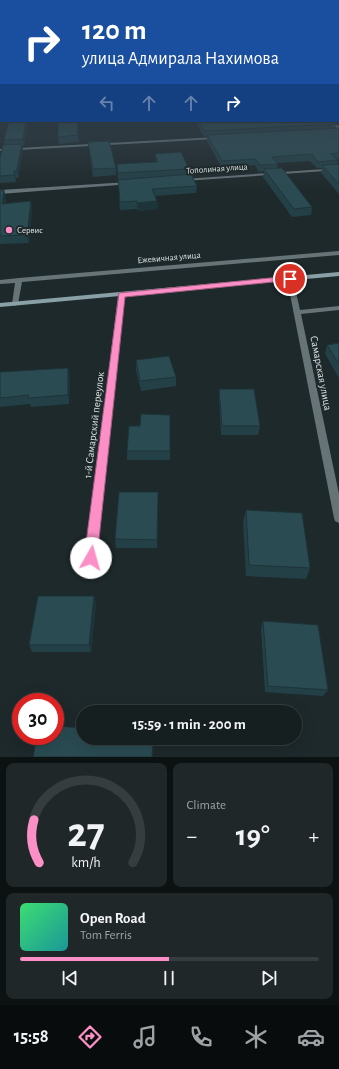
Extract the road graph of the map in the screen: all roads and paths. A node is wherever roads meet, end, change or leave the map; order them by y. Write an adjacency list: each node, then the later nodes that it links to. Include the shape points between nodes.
1 (328, 122): 2 (street)
2 (339, 128)
3 (331, 131): 4 (street)
4 (339, 131)
5 (221, 138): 6 (street)
6 (0, 150)
7 (339, 169): 8 (street, Тополиная улица)
8 (181, 180)
9 (134, 183): 10 (street)
10 (0, 192)
11 (339, 253): 14 (street, Ежевичная улица)
12 (339, 274): 13 (main road)
13 (290, 279): 16 (main road); 20 (street, Самарская улица)
14 (19, 280): 15 (street, Ежевичная улица); 17 (street)
15 (0, 282)
16 (122, 295): 17 (main road); 22 (street, 1-й Самарский переулок)
17 (15, 304): 18 (main road)
18 (0, 305)
19 (339, 308): 20 (street)
20 (297, 312): 21 (street, Самарская улица)
21 (339, 518)
22 (91, 558)

